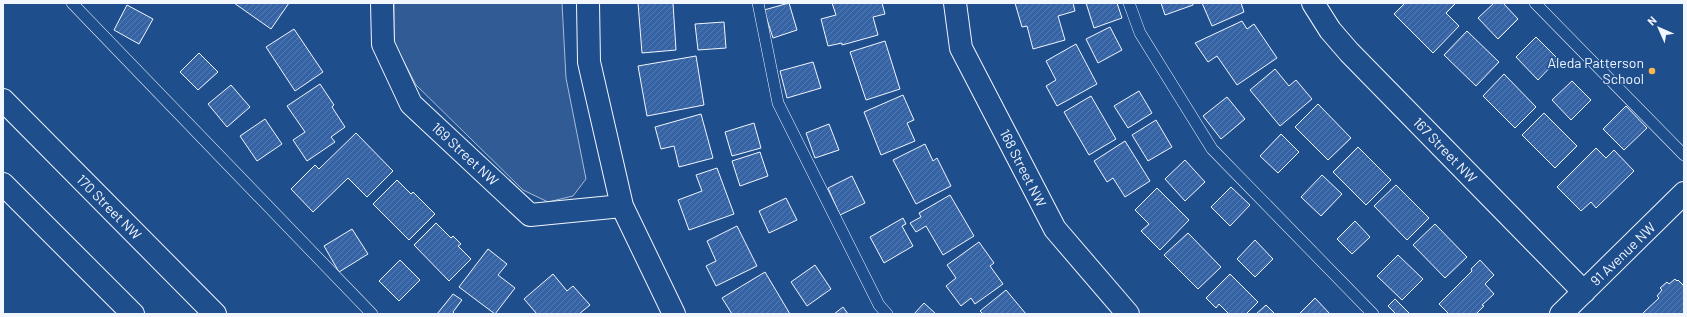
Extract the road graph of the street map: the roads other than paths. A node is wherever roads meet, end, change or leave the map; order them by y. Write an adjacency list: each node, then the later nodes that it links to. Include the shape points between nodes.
1 (72, 3): 17 (lane)
2 (382, 3): 13 (street, 169 Street NW, via 383,44 411,104 530,215)
3 (588, 3): 13 (street, via 588,62)
4 (758, 3): 19 (lane, via 778,104 879,305)
5 (955, 3): 20 (street, 168 Street NW, via 961,48 1055,229)
6 (1129, 3): 21 (lane, via 1140,33 1212,149)
7 (1312, 3): 14 (street, 167 Street NW, via 1349,52)
8 (1535, 3): 10 (lane)
9 (3, 100): 16 (street, 170 Street NW)
10 (1684, 155)
11 (3, 184): 15 (street)
12 (1684, 193): 14 (street, 91 Avenue NW)
13 (622, 206): 18 (street)
14 (1584, 292): 22 (street, 91 Avenue NW)
15 (133, 314)
16 (215, 314)
17 (372, 314)
18 (674, 314)
19 (887, 314)
20 (1128, 314)
21 (1373, 314)
22 (1561, 314)

